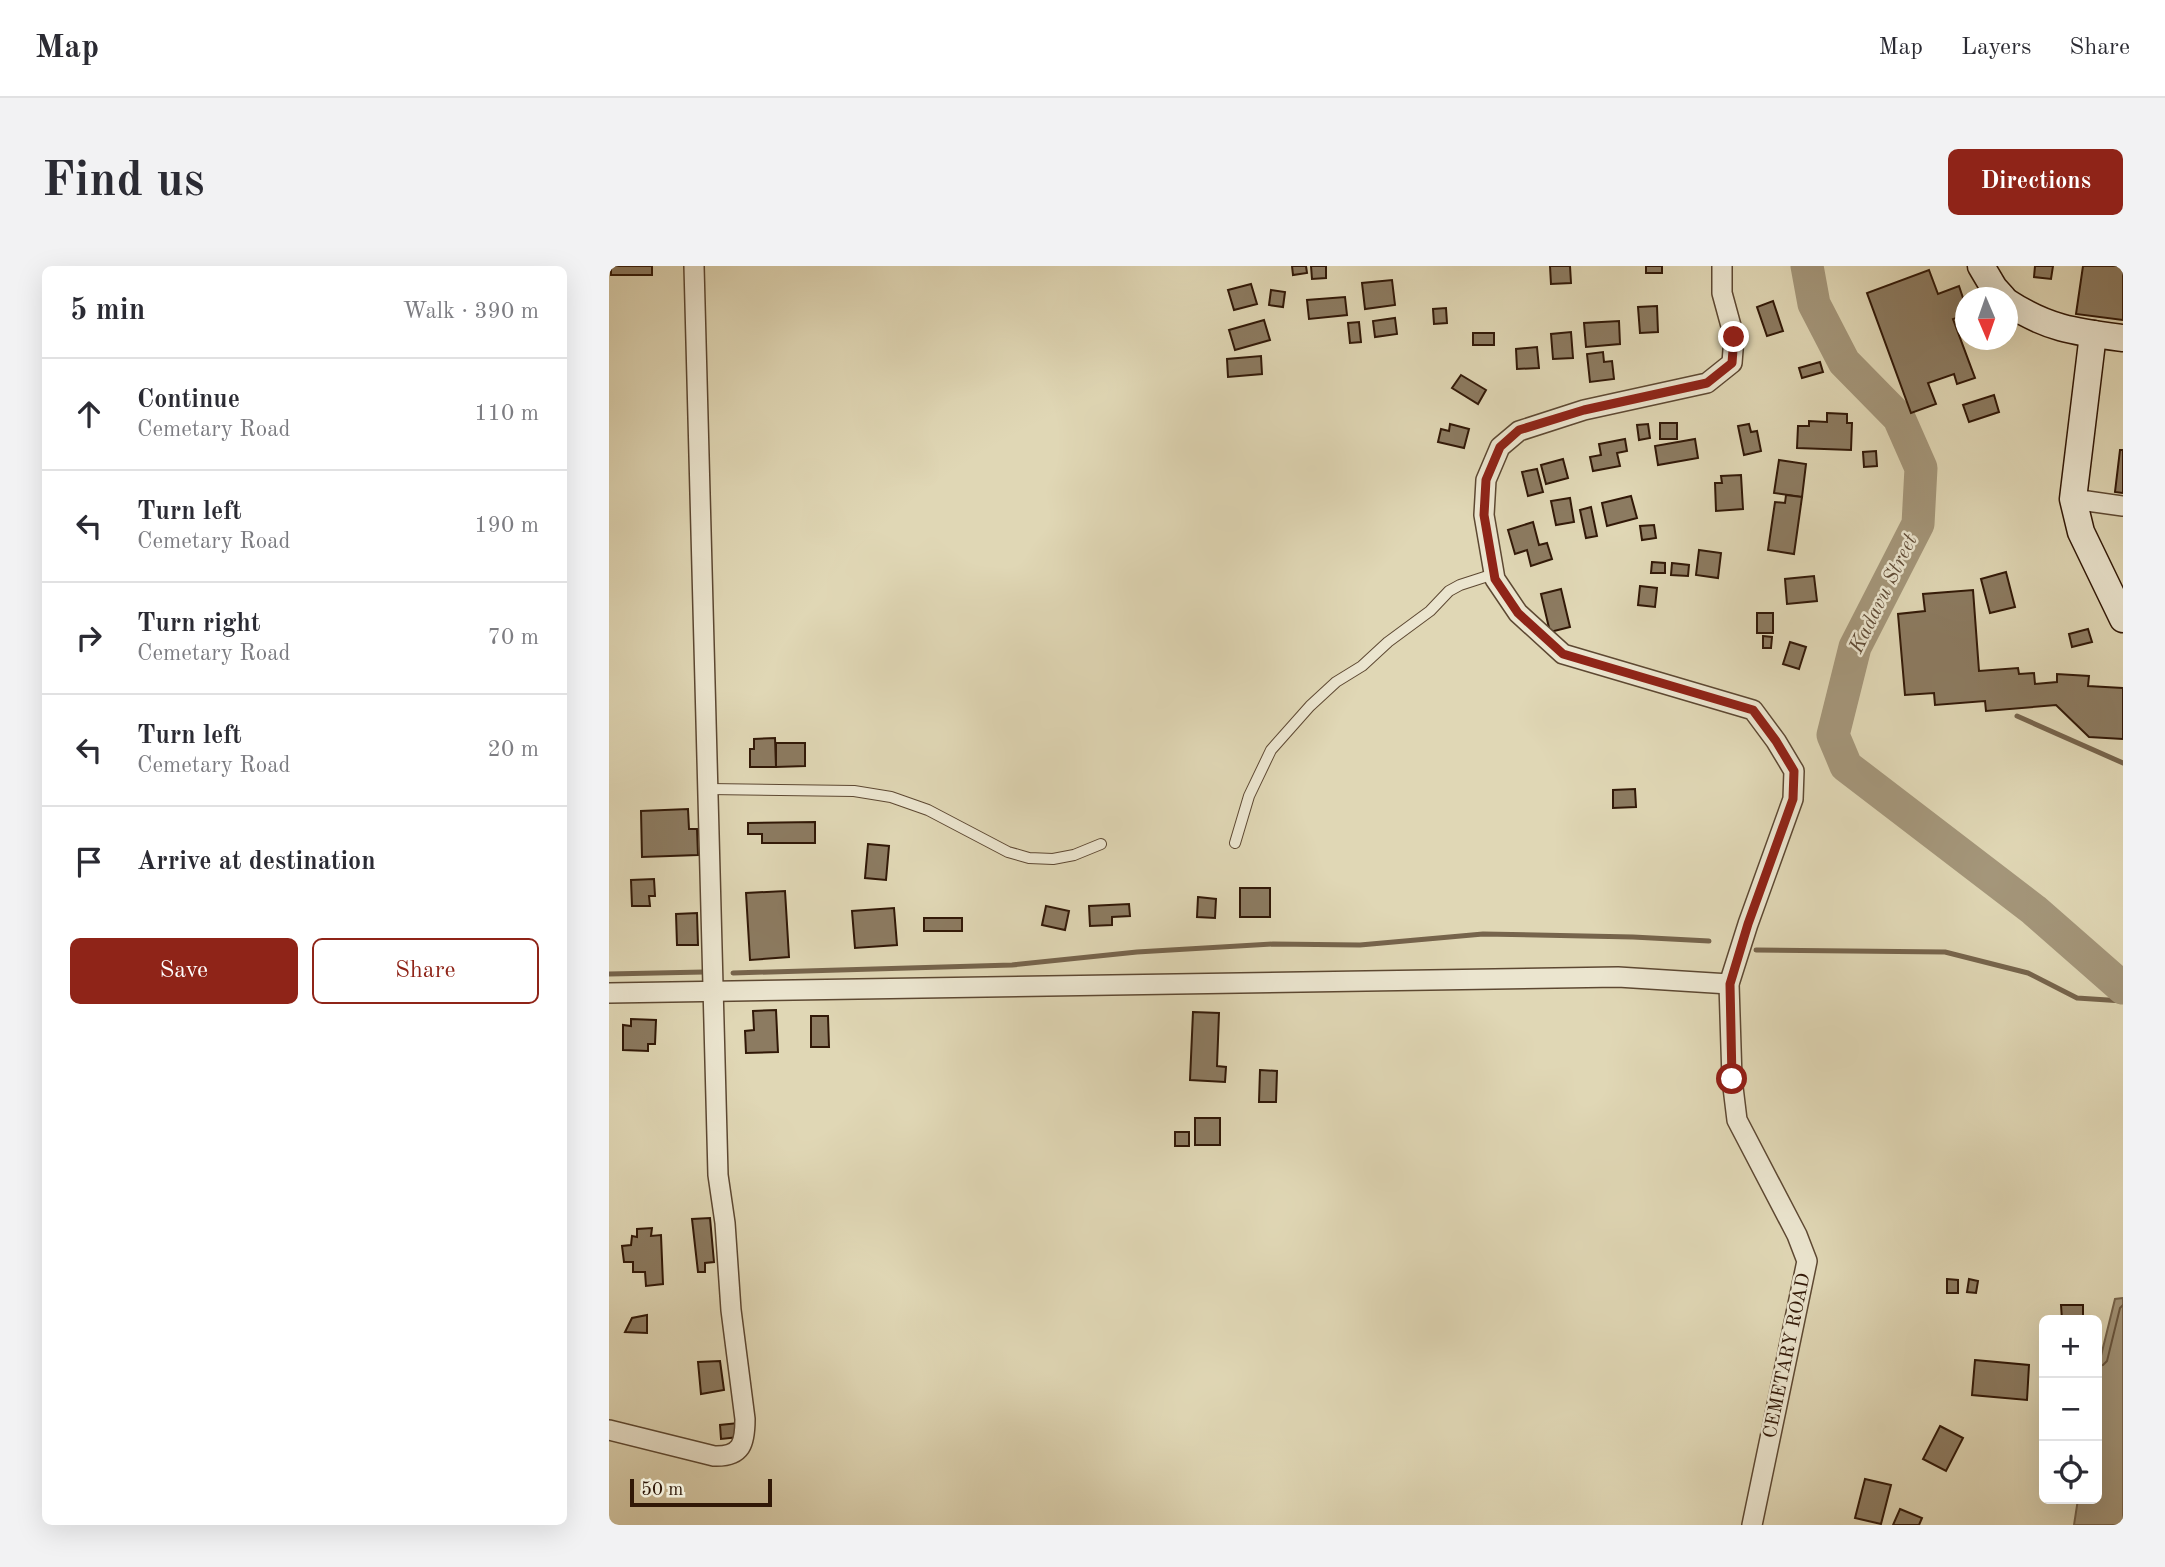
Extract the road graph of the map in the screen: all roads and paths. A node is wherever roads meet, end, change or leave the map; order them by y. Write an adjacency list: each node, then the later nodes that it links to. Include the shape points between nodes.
1 (694, 266): 12 (street)
2 (1722, 266): 10 (street, CEMETARY ROAD, via 1722,293 1734,337 1732,363 1707,383 1584,410 1519,430 1500,447 1486,480 1484,515)
3 (1981, 266): 4 (street)
4 (1993, 287)
5 (2018, 309): 6 (street, via 2052,326)
6 (2094, 334): 7 (street); 8 (street)
7 (2123, 338)
8 (2073, 499): 9 (street); 11 (street, via 2081,532)
9 (2123, 506)
10 (1494, 574): 13 (lane, via 1449,591 1310,706 1271,750 1248,796); 15 (street, CEMETARY ROAD, via 1518,613 1563,654 1753,710 1794,771 1793,799)
11 (2123, 619)
12 (709, 789): 14 (lane, via 854,791 891,797 1029,858 1074,855); 16 (street)
13 (1235, 843)
14 (1101, 844)
15 (1730, 984): 16 (street, via 1618,977); 19 (street, CEMETARY ROAD, via 1737,1120 1807,1261)
16 (714, 991): 17 (street); 18 (street, via 718,1175 745,1419 743,1441 731,1454 713,1456)
17 (609, 993)
18 (609, 1430)
19 (1752, 1525)

